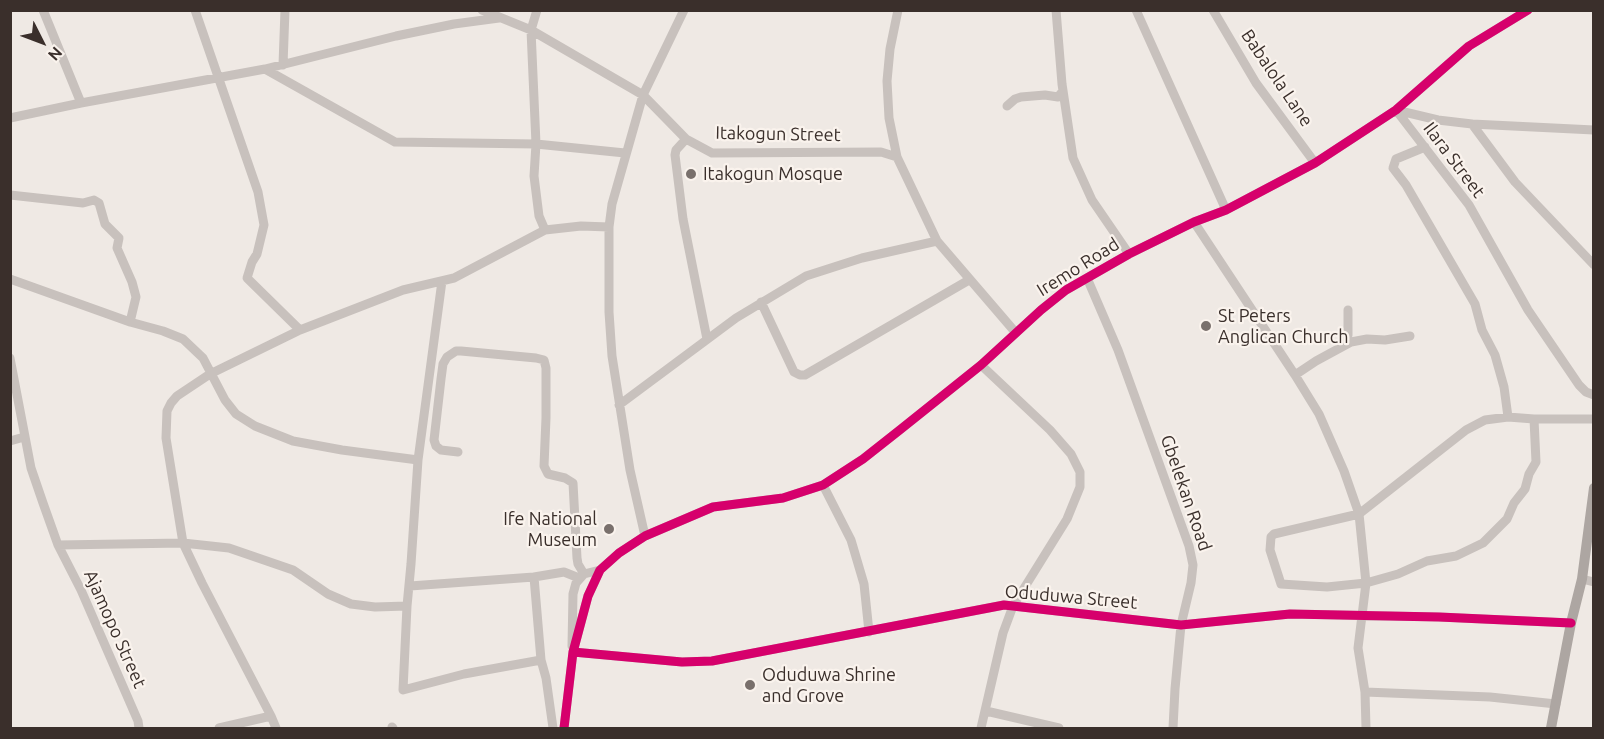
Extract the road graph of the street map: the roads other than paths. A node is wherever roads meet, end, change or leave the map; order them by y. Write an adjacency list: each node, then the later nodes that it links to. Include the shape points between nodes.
1 (43, 10): 19 (street)
2 (195, 10): 16 (street)
3 (285, 10): 14 (street)
4 (482, 10): 12 (street, Itakogun Street)
5 (537, 10): 13 (street)
6 (684, 10): 18 (street)
7 (898, 10): 29 (street, via 887,81)
8 (1056, 10): 17 (street)
9 (1136, 10): 32 (street)
10 (1213, 10): 30 (street, Babalola Lane, via 1256,82)
11 (1528, 10): 21 (street, Iremo Road, via 1469,46)
12 (499, 18): 13 (street, Itakogun Street); 14 (street, via 396,36)
13 (531, 30): 18 (street, Itakogun Street); 26 (street)
14 (282, 65): 15 (street)
15 (265, 69): 16 (street); 26 (street, via 395,142)
16 (217, 78): 19 (street); 46 (street, via 258,192 264,225 247,278)
17 (1063, 91): 20 (street, via 1058,97 1021,97); 37 (street, via 1077,170 1092,200)
18 (643, 95): 25 (street, Itakogun Street); 28 (street)
19 (81, 103): 22 (street)
20 (1007, 106)
21 (1396, 110): 23 (street, Ilara Street); 27 (street, Ilara Street); 30 (street, Iremo Road)
22 (10, 118)
23 (1472, 124): 24 (street, Ilara Street); 38 (street, via 1515,182)
24 (1593, 130)
25 (686, 139): 29 (street, Itakogun Street, via 712,153 881,152); 49 (street, via 675,155)
26 (536, 144): 28 (street); 35 (street, via 534,176 539,216)
27 (1425, 147): 55 (street, Ilara Street, via 1469,205 1541,329 1579,384); 57 (street, via 1396,159 1393,168 1476,304 1482,330 1495,355)
28 (625, 153): 34 (street)
29 (897, 157): 36 (street)
30 (1315, 163): 32 (street, Iremo Road)
31 (10, 195): 45 (street, via 99,203 105,224 119,238 117,248 132,282 135,297)
32 (1226, 210): 33 (street, Iremo Road)
33 (1194, 222): 37 (street, Iremo Road); 54 (street)
34 (609, 227): 35 (street, via 581,225); 56 (street, via 609,312)
35 (545, 230): 42 (street)
36 (937, 241): 41 (street); 43 (street, via 836,265 806,276)
37 (1129, 254): 39 (street, Iremo Road)
38 (1593, 264)
39 (1087, 278): 47 (street, Iremo Road); 83 (street, Gbelekan Road, via 1118,350 1189,546 1193,565)
40 (10, 279): 45 (street)
41 (969, 280): 43 (street, via 805,375 794,372); 47 (street)
42 (442, 281): 46 (street, via 403,290); 63 (street)
43 (761, 302): 49 (street)
44 (1348, 310): 50 (street)
45 (130, 322): 53 (street, via 183,339 203,358)
46 (300, 330): 53 (street)
47 (1016, 333): 52 (street, Iremo Road)
48 (1410, 336): 50 (street)
49 (707, 339): 56 (street)
50 (1345, 345): 54 (street)
51 (10, 358): 60 (street, Ajamopo Street)
52 (981, 364): 64 (street, Iremo Road, via 863,459); 80 (street, via 1050,430 1071,454 1080,472 1080,487 1067,519)
53 (210, 374): 63 (street, via 236,414 255,426 294,441); 68 (street, via 177,396 167,411 166,438)
54 (1295, 375): 66 (street, via 1319,414)
55 (1593, 395)
56 (619, 405): 67 (street)
57 (1508, 417): 58 (street); 66 (street, via 1485,420 1466,430)
58 (1534, 419): 59 (street); 75 (street, via 1536,462 1508,519 1483,543 1456,556 1427,561)
59 (1593, 419)
60 (24, 437): 61 (street); 69 (street, Ajamopo Street)
61 (10, 441)
62 (458, 452): 71 (street, via 441,450 434,440 447,357 456,351 467,351 544,360 544,466 548,474 573,483)
63 (418, 460): 76 (street)
64 (823, 484): 67 (street, Iremo Road, via 783,498 713,507); 84 (street, via 851,540 864,584)
65 (1593, 488): 73 (main road)
66 (1359, 514): 75 (street); 75 (street, via 1277,532 1271,537 1270,550 1281,584 1327,587)
67 (645, 536): 70 (street, Iremo Road)
68 (183, 543): 69 (street); 79 (street, via 229,548 273,562 351,604); 90 (street)
69 (58, 545): 91 (street, Ajamopo Street)
70 (600, 570): 71 (street); 78 (street)
71 (581, 576): 72 (street, via 564,572); 77 (street)
72 (534, 577): 76 (street); 86 (street)
73 (1582, 579): 74 (street); 82 (main road)
74 (1593, 582)
75 (1366, 583): 81 (street)
76 (410, 586): 79 (street)
77 (573, 594): 78 (street); 85 (street)
78 (588, 596): 85 (street)
79 (406, 606): 86 (street, via 403,690)
80 (1012, 606): 83 (street, Oduduwa Street); 84 (street, Oduduwa Street); 89 (street)
81 (1362, 617): 82 (street, Oduduwa Street); 83 (street, Oduduwa Street, via 1290,614); 87 (street, via 1358,648)
82 (1571, 623): 88 (main road)
83 (1181, 625): 98 (street, Gbelekan Road)
84 (868, 632): 85 (street, Oduduwa Street, via 712,661)
85 (573, 652): 95 (street)
86 (541, 660): 94 (street)
87 (1365, 692): 88 (street); 99 (street)
88 (1556, 704): 100 (main road)
89 (986, 711): 96 (street); 97 (street)
90 (271, 716): 92 (street); 93 (street)
91 (139, 729)
92 (219, 729)
93 (276, 729)
94 (553, 729)
95 (564, 729)
96 (981, 729)
97 (1059, 729)
98 (1173, 729)
99 (1366, 729)
100 (1551, 729)

